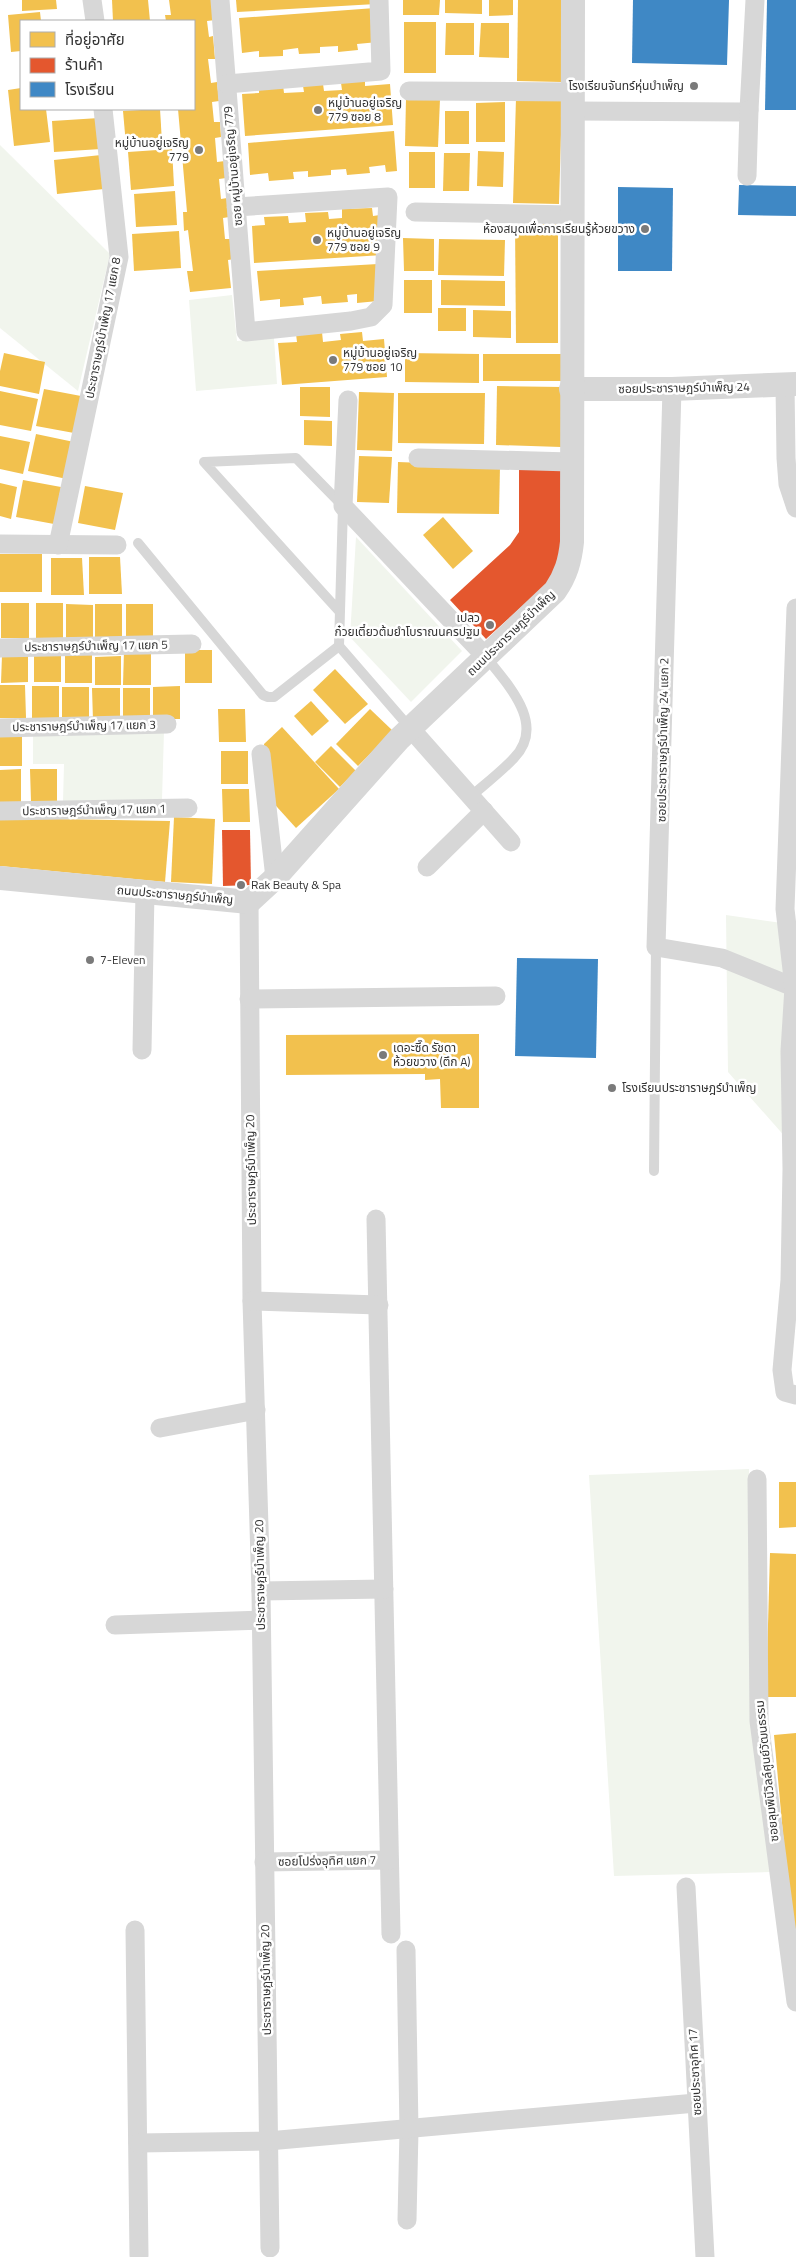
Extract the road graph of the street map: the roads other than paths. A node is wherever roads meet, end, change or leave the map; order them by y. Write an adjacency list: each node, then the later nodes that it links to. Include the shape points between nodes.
1 (92, 0): 6 (street)
2 (220, 0): 7 (street, ซอย หมู่บ้านอยู่เจริญ 779)
3 (379, 0): 7 (street, via 381,71)
4 (573, 0): 9 (street, ถนนประชาราษฎร์บำเพ็ญ)
5 (755, 0): 11 (street)
6 (95, 20)
7 (226, 84): 13 (street, ซอย หมู่บ้านอยู่เจริญ 779)
8 (409, 91): 9 (street)
9 (573, 102): 11 (street); 15 (street, ถนนประชาราษฎร์บำเพ็ญ)
10 (103, 110): 26 (street, ประชาราษฎร์บำเพ็ญ 17 แยก 8, via 119,257)
11 (749, 110): 12 (street)
12 (747, 176)
13 (236, 207): 13 (street, ซอย หมู่บ้านอยู่เจริญ 779, via 246,332 351,322 371,318 383,305 388,198)
14 (415, 212): 15 (street)
15 (572, 215): 17 (street, ถนนประชาราษฎร์บำเพ็ญ)
16 (791, 385): 18 (street, ซอยประชาราษฎร์บำเพ็ญ 24); 23 (street, via 786,458 788,484)
17 (571, 389): 18 (street, ซอยประชาราษฎร์บำเพ็ญ 24); 21 (street, ถนนประชาราษฎร์บำเพ็ญ)
18 (672, 389): 51 (street, ซอยประชาราษฎร์บำเพ็ญ 24 แยก 2)
19 (348, 400): 22 (street)
20 (418, 458): 21 (street)
21 (571, 462): 34 (street, ถนนประชาราษฎร์บำเพ็ญ, via 572,542 565,575 555,591)
22 (343, 506): 29 (lane); 29 (lane, via 296,458 204,462); 34 (street)
23 (796, 508)
24 (138, 543): 31 (lane, via 263,695 274,696)
25 (0, 544): 26 (street)
26 (58, 545): 27 (street)
27 (116, 545)
28 (796, 608): 33 (street)
29 (339, 611): 31 (lane)
30 (192, 644): 32 (street, ประชาราษฎร์บำเพ็ญ 17 แยก 5)
31 (339, 646): 37 (lane)
32 (0, 648)
33 (795, 652): 39 (street)
34 (486, 656): 37 (street, ถนนประชาราษฎร์บำเพ็ญ); 40 (lane, via 522,706 526,717 525,738 515,758)
35 (167, 724): 36 (street, ประชาราษฎร์บำเพ็ญ 17 แยก 3)
36 (0, 728)
37 (411, 729): 43 (street); 47 (street, ถนนประชาราษฎร์บำเพ็ญ)
38 (261, 754): 47 (street)
39 (793, 781): 50 (street)
40 (476, 792)
41 (188, 808): 42 (street, ประชาราษฎร์บำเพ็ญ 17 แยก 1)
42 (0, 811)
43 (484, 812): 44 (street); 45 (street)
44 (511, 842)
45 (427, 868)
46 (0, 878): 48 (street, ถนนประชาราษฎร์บำเพ็ญ)
47 (275, 878): 49 (street, ถนนประชาราษฎร์บำเพ็ญ)
48 (145, 892): 49 (street, ถนนประชาราษฎร์บำเพ็ญ); 55 (street)
49 (249, 902): 54 (street, ประชาราษฎร์บำเพ็ญ 20)
50 (791, 910): 52 (street)
51 (656, 947): 52 (street, via 722,958); 56 (lane)
52 (795, 988): 60 (street, via 790,1051 790,1280 782,1370 784,1392)
53 (496, 996): 54 (street)
54 (249, 1000): 58 (street, ประชาราษฎร์บำเพ็ญ 20)
55 (142, 1050)
56 (654, 1171)
57 (376, 1219): 59 (street)
58 (252, 1301): 59 (street); 61 (street, ประชาราษฎร์บำเพ็ญ 20)
59 (378, 1305): 64 (street)
60 (796, 1395)
61 (256, 1410): 62 (street); 65 (street, ประชาราษฎร์บำเพ็ญ 20)
62 (160, 1428)
63 (757, 1479): 74 (street, ซอยลุมพินีวิลล์ศูนย์วัฒนธรรม, via 759,1721)
64 (384, 1589): 65 (street); 68 (street)
65 (261, 1591): 66 (street, ประชาราษฎร์บำเพ็ญ 20)
66 (261, 1620): 67 (street); 69 (street, ประชาราษฎร์บำเพ็ญ 20)
67 (115, 1625)
68 (389, 1860): 69 (street, ซอยโปร่งอุทิศ แยก 7); 72 (street)
69 (264, 1862): 77 (street, ประชาราษฎร์บำเพ็ญ 20)
70 (686, 1887): 75 (street, ซอยประชาอุทิศ 17)
71 (135, 1930): 78 (street)
72 (390, 1934)
73 (406, 1950): 76 (street)
74 (796, 2002)
75 (696, 2103): 76 (street); 82 (street, ซอยประชาอุทิศ 17)
76 (409, 2130): 77 (street); 79 (street)
77 (268, 2141): 78 (street); 80 (street, ประชาราษฎร์บำเพ็ญ 20)
78 (138, 2143): 81 (street)
79 (407, 2220)
80 (270, 2248)
81 (140, 2255)
82 (705, 2257)

